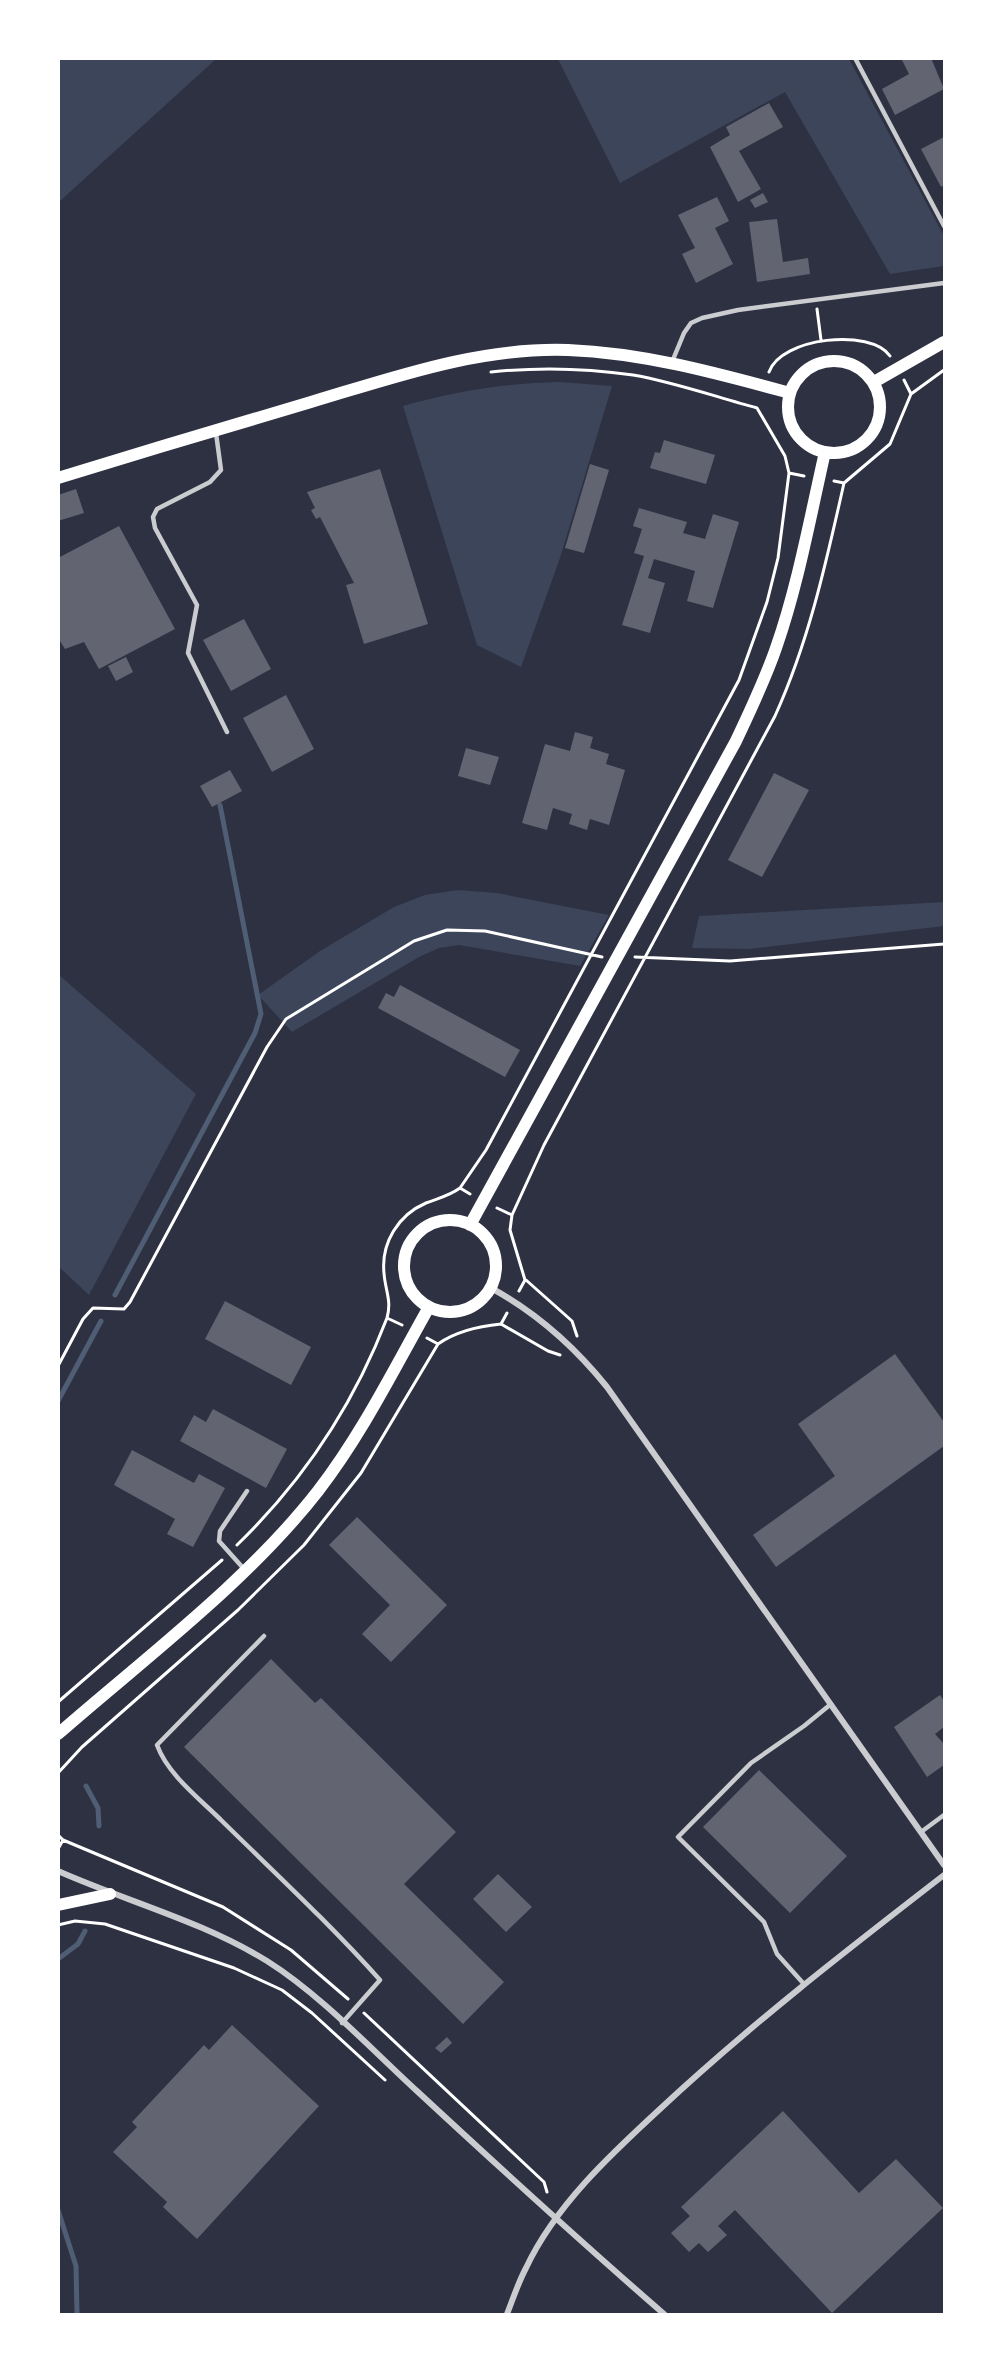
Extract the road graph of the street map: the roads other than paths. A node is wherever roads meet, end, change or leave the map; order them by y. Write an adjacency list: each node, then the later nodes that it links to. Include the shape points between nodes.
1 (855, 58): 2 (lane)
2 (945, 226)
3 (945, 283): 5 (lane, via 702,318 691,323 684,333)
4 (945, 342): 6 (main road)
5 (672, 362): 7 (main road); 8 (main road, via 567,350 508,353 436,364)
6 (874, 382): 7 (main road, via 858,367 829,361 803,372); 9 (main road, via 881,404 873,432 851,450)
7 (790, 393): 9 (main road, via 788,411 799,437 810,447)
8 (215, 430): 10 (main road); 11 (lane, via 221,470 210,482 157,509 153,518 197,605 188,653)
9 (825, 452): 12 (main road, via 782,627 755,701)
10 (58, 478)
11 (227, 732)
12 (470, 1225): 13 (main road, via 487,1238 494,1251); 14 (main road, via 449,1220 436,1222 410,1246 404,1268 407,1284)
13 (491, 1288): 14 (main road, via 469,1308 441,1312); 18 (street, via 544,1323 587,1363 614,1396)
14 (429, 1307): 16 (main road, via 337,1465 292,1522)
15 (247, 1491): 16 (lane, via 220,1531 219,1542)
16 (246, 1570): 19 (main road)
17 (264, 1636): 28 (lane, via 157,1745 162,1758 196,1795 340,1935 380,1980)
18 (831, 1704): 21 (street); 27 (lane, via 751,1763 678,1837 764,1922 777,1954)
19 (58, 1734)
20 (945, 1815): 21 (lane)
21 (921, 1832): 22 (street)
22 (945, 1865)
23 (58, 1871): 25 (street)
24 (945, 1875): 27 (street)
25 (110, 1894): 26 (main road); 28 (street, via 177,1917 268,1962)
26 (58, 1905)
27 (803, 1983): 29 (street, via 629,2138)
28 (342, 2023): 29 (street)
29 (556, 2220): 30 (street, via 526,2267); 31 (street)
30 (507, 2314)
31 (664, 2314)

